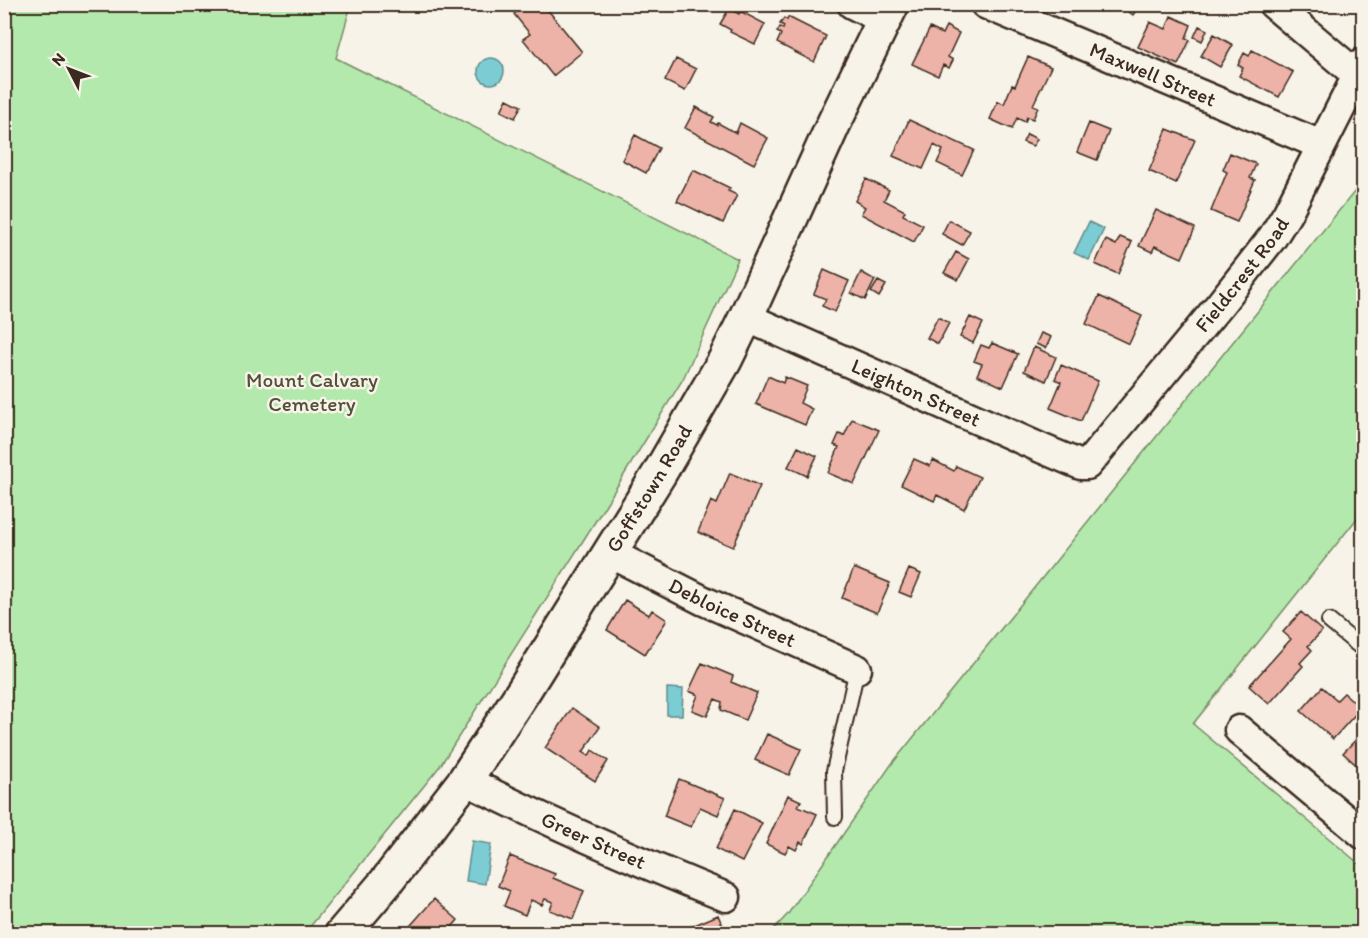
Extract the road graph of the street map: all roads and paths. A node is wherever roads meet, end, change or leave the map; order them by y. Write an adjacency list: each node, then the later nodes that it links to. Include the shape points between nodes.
1 (852, 4): 4 (street)
2 (985, 4): 6 (street, Maxwell Street)
3 (1274, 4): 5 (street)
4 (888, 12): 7 (main road, Goffstown Road)
5 (1361, 73): 6 (street, Fieldcrest Road)
6 (1321, 145): 8 (street, Fieldcrest Road, via 1272,238)
7 (746, 317): 8 (street, Leighton Street); 9 (main road, Goffstown Road, via 671,454)
8 (1087, 465)
9 (610, 553): 12 (street, Debloice Street, via 704,601); 14 (main road, Goffstown Road)
10 (1329, 621): 11 (lane)
11 (1364, 650)
12 (857, 669): 15 (lane, via 834,771)
13 (1239, 730): 16 (street)
14 (465, 780): 17 (street, Greer Street, via 630,858); 18 (main road, Goffstown Road)
15 (835, 818)
16 (1364, 836)
17 (726, 897)
18 (342, 933)

